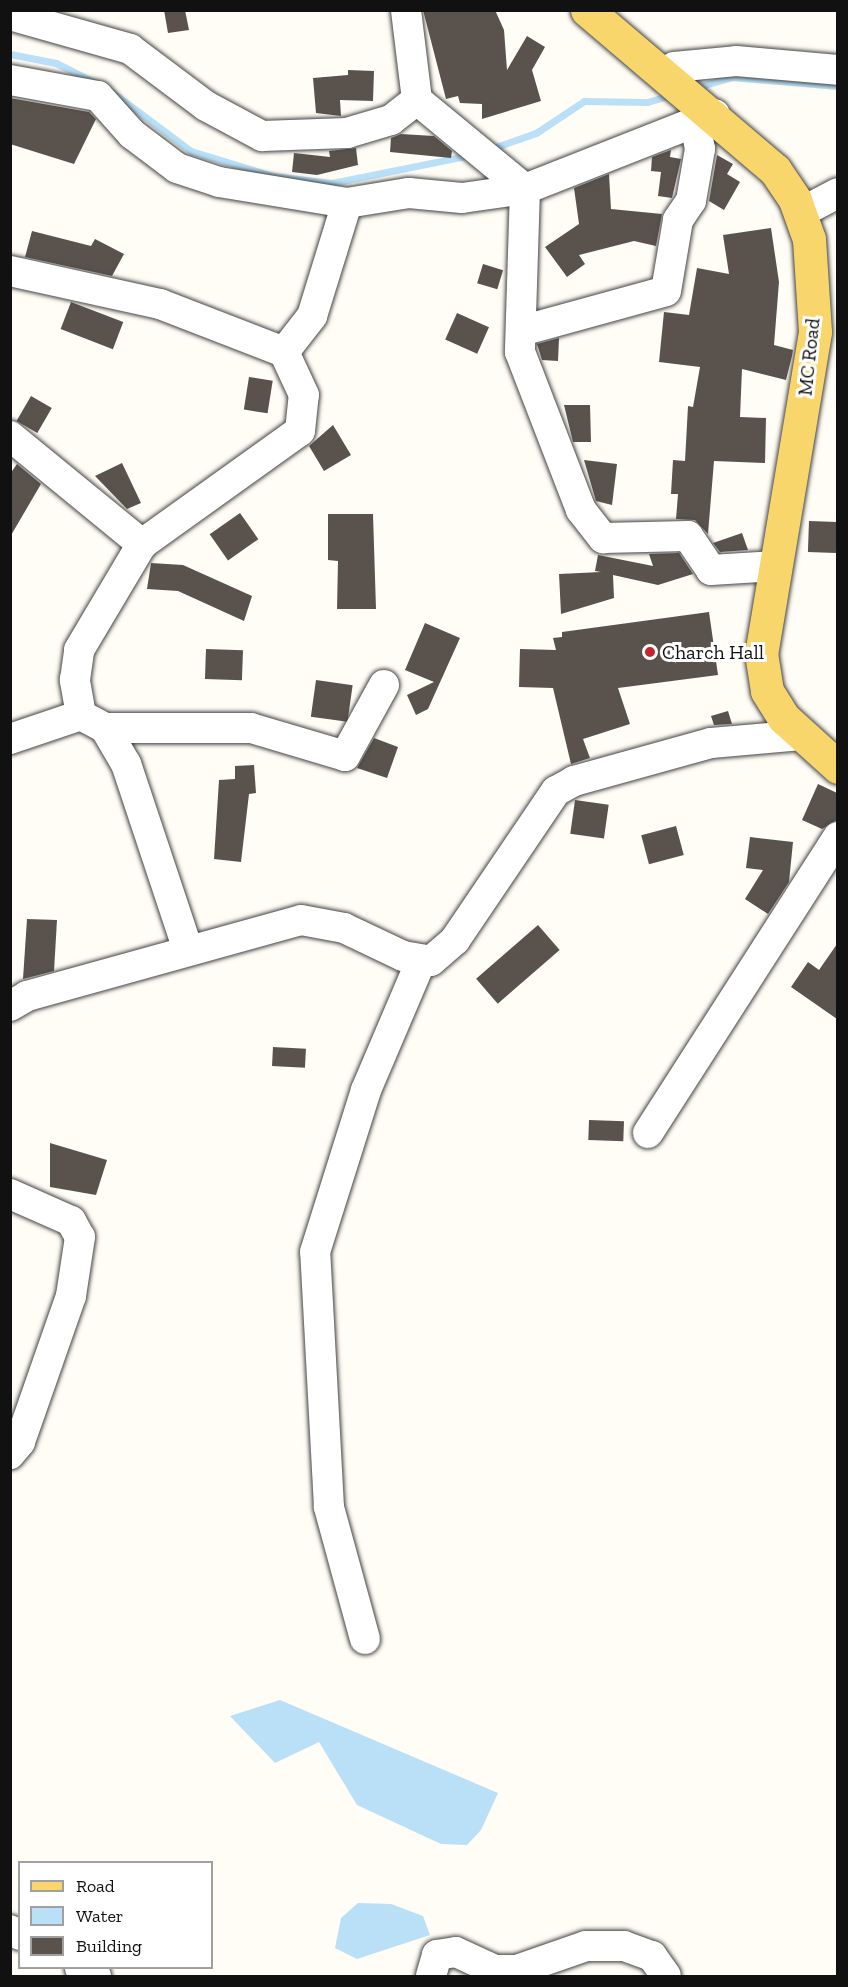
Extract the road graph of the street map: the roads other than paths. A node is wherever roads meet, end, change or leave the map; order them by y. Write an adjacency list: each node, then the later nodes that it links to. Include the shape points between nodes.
1 (406, 10): 7 (street)
2 (587, 10): 4 (main road, MC Road)
3 (10, 15): 7 (street, via 130,49 206,106 262,136 347,133 391,120)
4 (663, 67): 5 (street, via 736,61); 8 (main road, MC Road)
5 (837, 70)
6 (10, 80): 11 (street, via 98,96 132,134 177,168 219,182)
7 (417, 100): 9 (street)
8 (705, 119): 9 (street); 12 (main road, MC Road, via 775,170); 14 (street, via 691,201 678,220 666,291)
9 (525, 189): 11 (street, via 462,198 409,193); 14 (street)
10 (837, 193): 12 (street)
11 (347, 203): 15 (street, via 312,315)
12 (800, 213): 18 (main road, MC Road, via 814,281 815,332)
13 (10, 271): 15 (street, via 160,304)
14 (521, 331): 18 (street, via 520,352 542,414 581,510 603,538 688,536 711,570)
15 (284, 352): 17 (street, via 304,395 300,431)
16 (10, 436): 17 (street)
17 (142, 544): 20 (street, via 79,650 75,680)
18 (776, 566): 21 (main road, MC Road, via 761,653 767,691 784,718)
19 (384, 685): 20 (street, via 345,756 250,728)
20 (93, 722): 22 (street); 25 (street, via 126,765)
21 (802, 735): 23 (main road, MC Road); 26 (street, via 711,743 574,781 556,791 455,940 430,961)
22 (10, 739)
23 (837, 767)
24 (837, 837): 28 (street)
25 (188, 950): 26 (street, via 302,920 344,928); 27 (street, via 27,996)
26 (421, 961): 31 (street, via 366,1090 315,1252 329,1507)
27 (10, 1006)
28 (648, 1133)
29 (10, 1194): 30 (street, via 71,1221 80,1237 71,1296 20,1442)
30 (10, 1454)
31 (364, 1639)
32 (82, 1969): 33 (street)
33 (96, 1977)
34 (431, 1977): 35 (street, via 437,1955 456,1952 495,1970 517,1970 595,1946 624,1946 652,1956)
35 (666, 1977)

